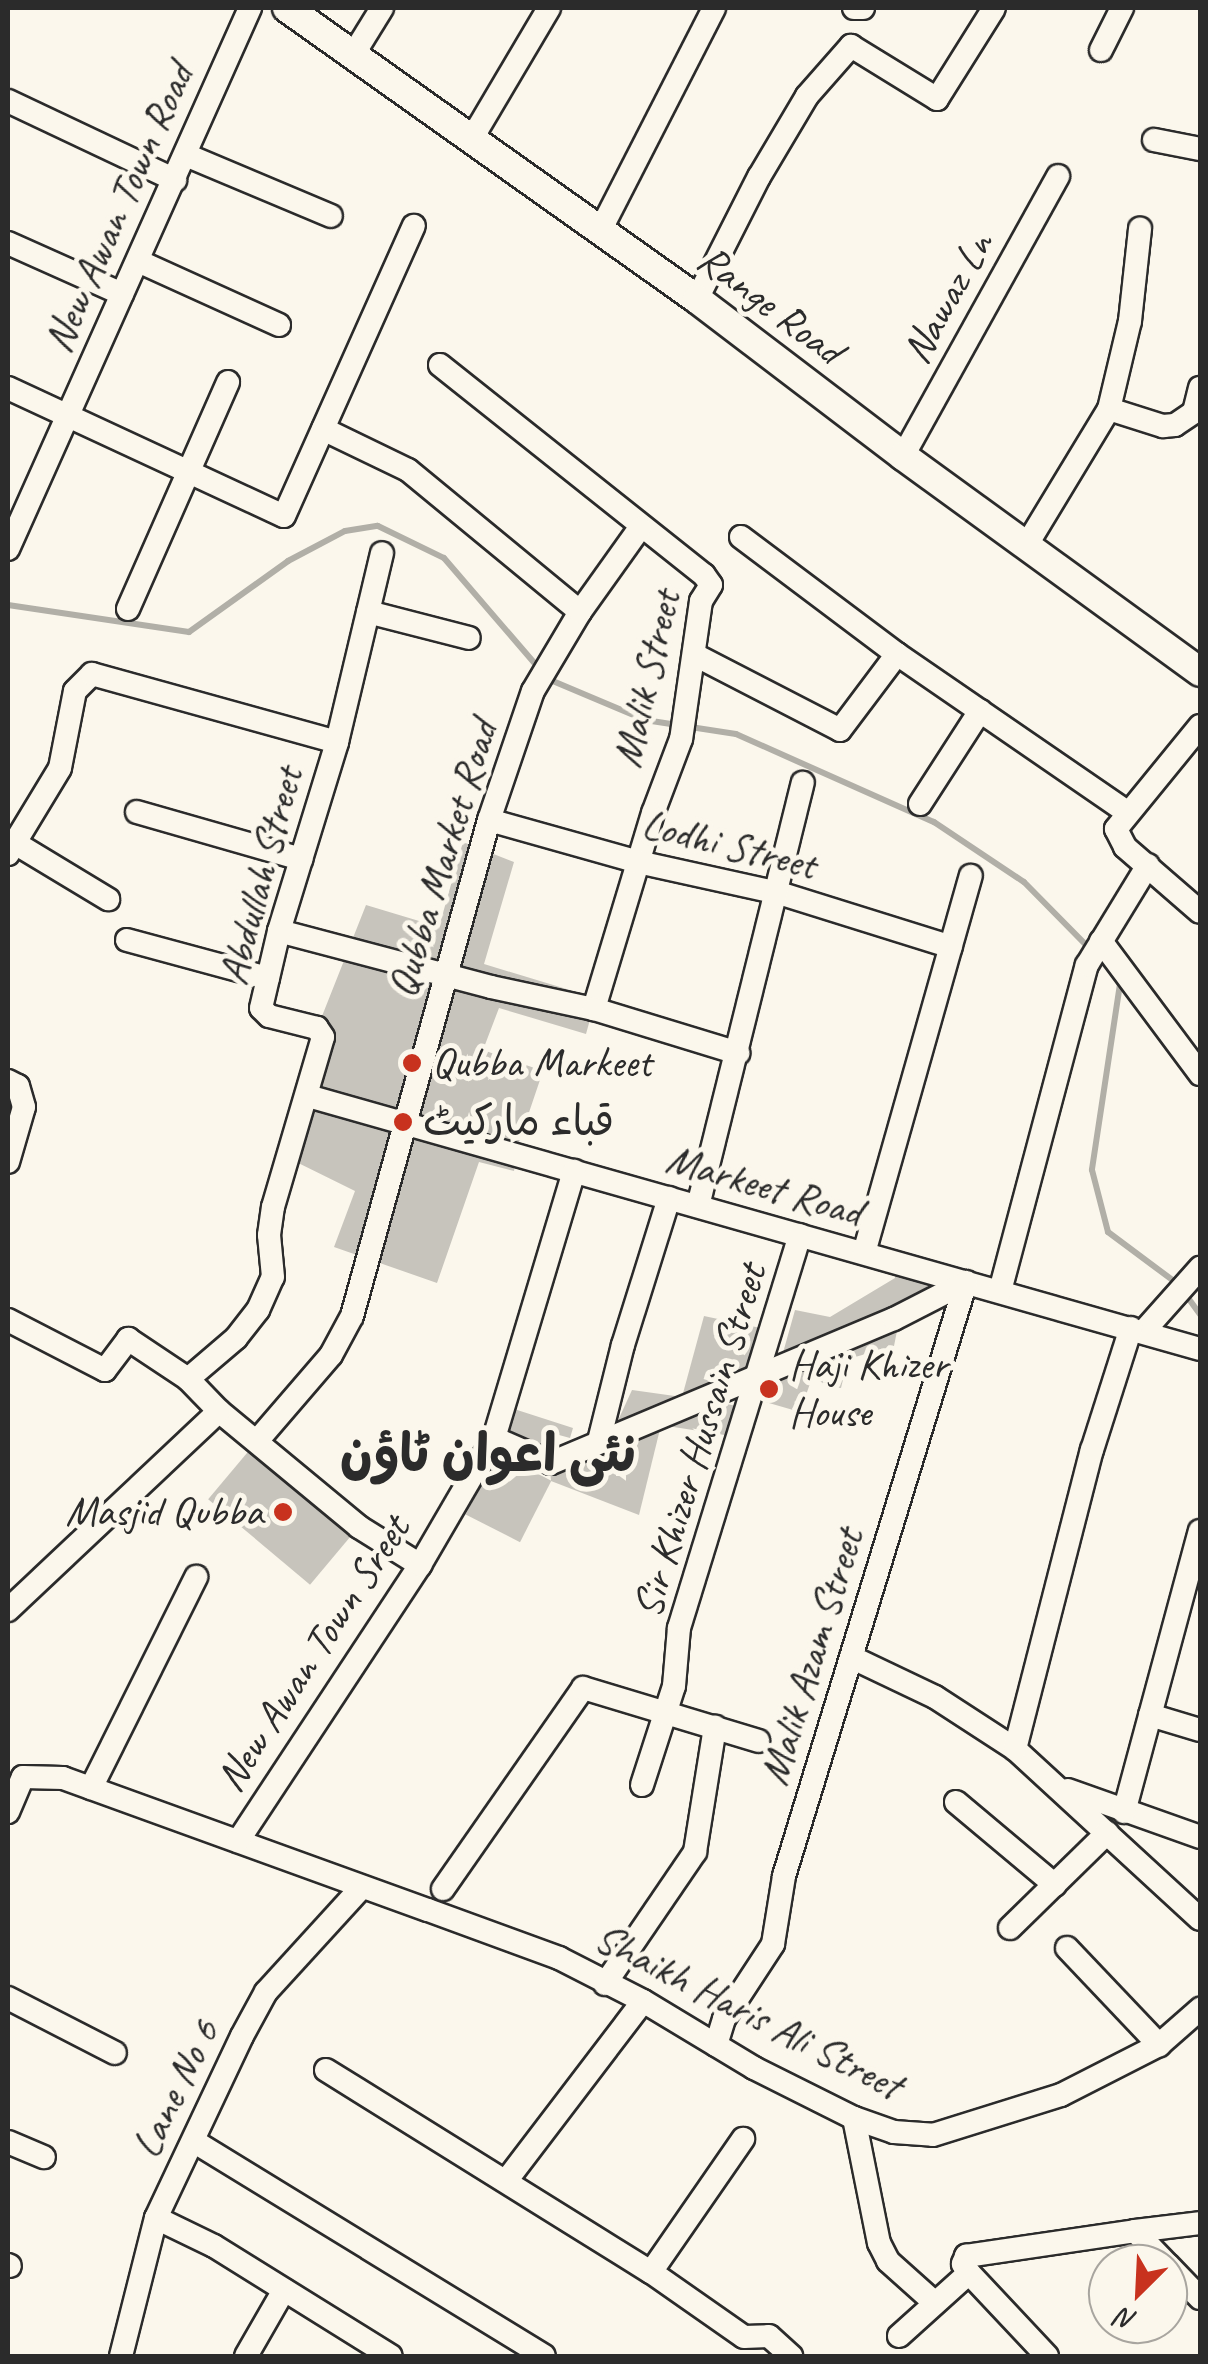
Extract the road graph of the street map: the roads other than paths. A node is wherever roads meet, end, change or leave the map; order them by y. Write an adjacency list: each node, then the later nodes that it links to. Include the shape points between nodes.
1 (250, 8): 16 (street, New Awan Town Road)
2 (287, 8): 11 (main road, Range Road)
3 (382, 8): 11 (street)
4 (549, 8): 13 (street)
5 (714, 8): 22 (street)
6 (854, 8): 7 (street)
7 (863, 8)
8 (994, 8): 26 (street, via 937,100 851,46 807,96)
9 (1122, 8): 10 (street)
10 (1101, 50)
11 (353, 55): 13 (main road, Range Road)
12 (8, 101): 18 (street)
13 (471, 140): 22 (main road, Range Road)
14 (1154, 140): 15 (street)
15 (1200, 149)
16 (186, 155): 18 (street, New Awan Town Road); 19 (street)
17 (1058, 176): 35 (street, Nawaz Ln)
18 (176, 180): 24 (street, New Awan Town Road)
19 (330, 216)
20 (414, 226): 34 (street)
21 (1140, 229): 32 (street, via 1130,321)
22 (600, 230): 26 (main road, Range Road)
23 (8, 244): 25 (street)
24 (138, 262): 25 (street, New Awan Town Road); 27 (street)
25 (122, 294): 33 (street, New Awan Town Road)
26 (697, 299): 35 (main road, Range Road)
27 (279, 325)
28 (440, 365): 37 (street, Malik Street)
29 (228, 382): 36 (street)
30 (8, 388): 33 (street)
31 (1200, 388): 32 (street, via 1194,412 1175,425)
32 (1109, 409): 39 (street)
33 (66, 414): 36 (street); 40 (street, New Awan Town Road)
34 (323, 429): 36 (street, via 284,516); 44 (street, via 408,470)
35 (904, 456): 39 (main road, Range Road)
36 (189, 472): 42 (street)
37 (640, 528): 44 (street, Qubba Market Road); 47 (street, Malik Street, via 711,585)
38 (740, 537): 46 (street)
39 (1026, 546): 48 (main road, Range Road)
40 (8, 549)
41 (382, 553): 43 (street, Abdullah Street)
42 (128, 609)
43 (368, 612): 45 (street); 51 (street, Abdullah Street)
44 (580, 612): 56 (street, Qubba Market Road, via 534,690)
45 (469, 638)
46 (897, 654): 47 (street, via 840,730); 49 (street)
47 (694, 655): 59 (street, Malik Street, via 681,739)
48 (1200, 672)
49 (980, 711): 53 (street); 55 (street)
50 (1200, 726): 55 (street)
51 (337, 742): 57 (street, via 92,674 75,691 60,768); 58 (street, Abdullah Street)
52 (804, 783): 62 (street)
53 (920, 804)
54 (137, 812): 58 (street)
55 (1128, 813): 60 (street, via 1118,837)
56 (489, 820): 59 (street, Lodhi Street); 69 (street, Qubba Market Road)
57 (11, 849): 63 (street)
58 (301, 859): 65 (street, Abdullah Street)
59 (638, 862): 62 (street, Lodhi Street); 71 (street, Malik Street)
60 (1148, 865): 64 (street); 68 (street)
61 (971, 876): 67 (street)
62 (779, 893): 67 (street, Lodhi Street); 72 (street)
63 (108, 899)
64 (1200, 912)
65 (279, 931): 69 (street); 70 (street, Abdullah Street)
66 (127, 940): 70 (street)
67 (951, 947): 82 (street)
68 (1096, 951): 73 (street); 85 (street)
69 (447, 976): 71 (street); 76 (street, Qubba Market Road)
70 (268, 978): 75 (street, Abdullah Street, via 263,1013 323,1031)
71 (594, 1009): 72 (street)
72 (738, 1053): 80 (street)
73 (1200, 1074)
74 (8, 1081): 77 (street, via 18,1086 24,1107)
75 (308, 1096): 76 (street, Markeet Road); 89 (street, Abdullah Street, via 273,1207 273,1277 236,1338)
76 (402, 1122): 78 (street, Markeet Road); 93 (street, Qubba Market Road, via 352,1316 331,1356)
77 (8, 1162)
78 (574, 1171): 79 (street, Markeet Road); 92 (street, New Awan Town Sreet)
79 (669, 1198): 80 (street, Markeet Road); 94 (street)
80 (698, 1206): 81 (street, Markeet Road)
81 (800, 1234): 82 (street, Markeet Road); 90 (street, Sir Khizer Hussain Street)
82 (864, 1253): 84 (street, Markeet Road)
83 (1196, 1273): 87 (street)
84 (966, 1282): 85 (street, Markeet Road); 90 (street); 100 (street, Malik Azam Street)
85 (1000, 1292): 87 (street, Markeet Road)
86 (8, 1320): 89 (street, via 105,1370 128,1338)
87 (1137, 1330): 88 (street, Markeet Road); 106 (street, via 1092,1450)
88 (1200, 1349)
89 (188, 1379): 91 (street)
90 (754, 1380): 94 (street); 101 (street, Sir Khizer Hussain Street, via 679,1628)
91 (219, 1411): 93 (street); 98 (street)
92 (494, 1438): 94 (street, via 545,1464); 96 (street, New Awan Town Sreet)
93 (257, 1441): 96 (street, via 359,1526)
94 (600, 1441)
95 (1200, 1532): 99 (street)
96 (420, 1565): 115 (street, New Awan Town Sreet)
97 (196, 1576): 109 (street)
98 (8, 1610)
99 (1189, 1618): 102 (street)
100 (851, 1656): 106 (street); 127 (street, Malik Azam Street, via 784,1876 773,1944 724,2019)
101 (667, 1712): 103 (street); 107 (street, Sir Khizer Hussain Street); 118 (street, via 584,1688)
102 (1150, 1715): 104 (street); 112 (street)
103 (715, 1727): 105 (street); 122 (street, via 695,1852)
104 (1200, 1730)
105 (758, 1741)
106 (1015, 1748): 108 (street)
107 (642, 1785)
108 (1055, 1785): 112 (street); 113 (street)
109 (90, 1788): 111 (street, Shaikh Haris Ali Street, via 63,1778 23,1777); 115 (street, Shaikh Haris Ali Street)
110 (956, 1802): 116 (street)
111 (8, 1812)
112 (1124, 1812): 114 (street)
113 (1107, 1834): 116 (street); 119 (street)
114 (1200, 1837)
115 (238, 1841): 117 (street, Shaikh Haris Ali Street)
116 (1054, 1885): 120 (street)
117 (362, 1888): 122 (street, Shaikh Haris Ali Street, via 559,1958); 133 (street, Lane No 6, via 266,1992)
118 (443, 1888)
119 (1200, 1919)
120 (1010, 1928)
121 (1068, 1948): 126 (street)
122 (605, 1984): 124 (street, Shaikh Haris Ali Street)
123 (8, 1998): 128 (street)
124 (644, 2000): 127 (street, Shaikh Haris Ali Street); 135 (street)
125 (1200, 2009): 126 (street, Shaikh Haris Ali Street)
126 (1159, 2045): 130 (street, Shaikh Haris Ali Street, via 1060,2095 933,2135 894,2132)
127 (716, 2046): 130 (street, Shaikh Haris Ali Street)
128 (115, 2053)
129 (326, 2070): 135 (street)
130 (854, 2118): 143 (street, via 880,2244 888,2261)
131 (744, 2139): 140 (street)
132 (8, 2142): 134 (street)
133 (195, 2142): 136 (street, Lane No 6); 146 (street)
134 (44, 2157)
135 (506, 2181): 140 (street)
136 (156, 2218): 142 (street); 147 (street, Lane No 6)
137 (1200, 2223): 138 (street)
138 (1135, 2231): 139 (street); 141 (street, via 972,2253 963,2264)
139 (1148, 2244)
140 (651, 2272): 145 (street)
141 (969, 2273): 143 (street); 152 (street)
142 (284, 2290): 148 (street); 149 (street)
143 (934, 2304): 144 (street)
144 (899, 2336)
145 (746, 2347): 151 (street, via 769,2336)
146 (510, 2348): 150 (street)
147 (122, 2356)
148 (246, 2356)
149 (391, 2356)
150 (544, 2356)
151 (791, 2356)
152 (1047, 2356)

